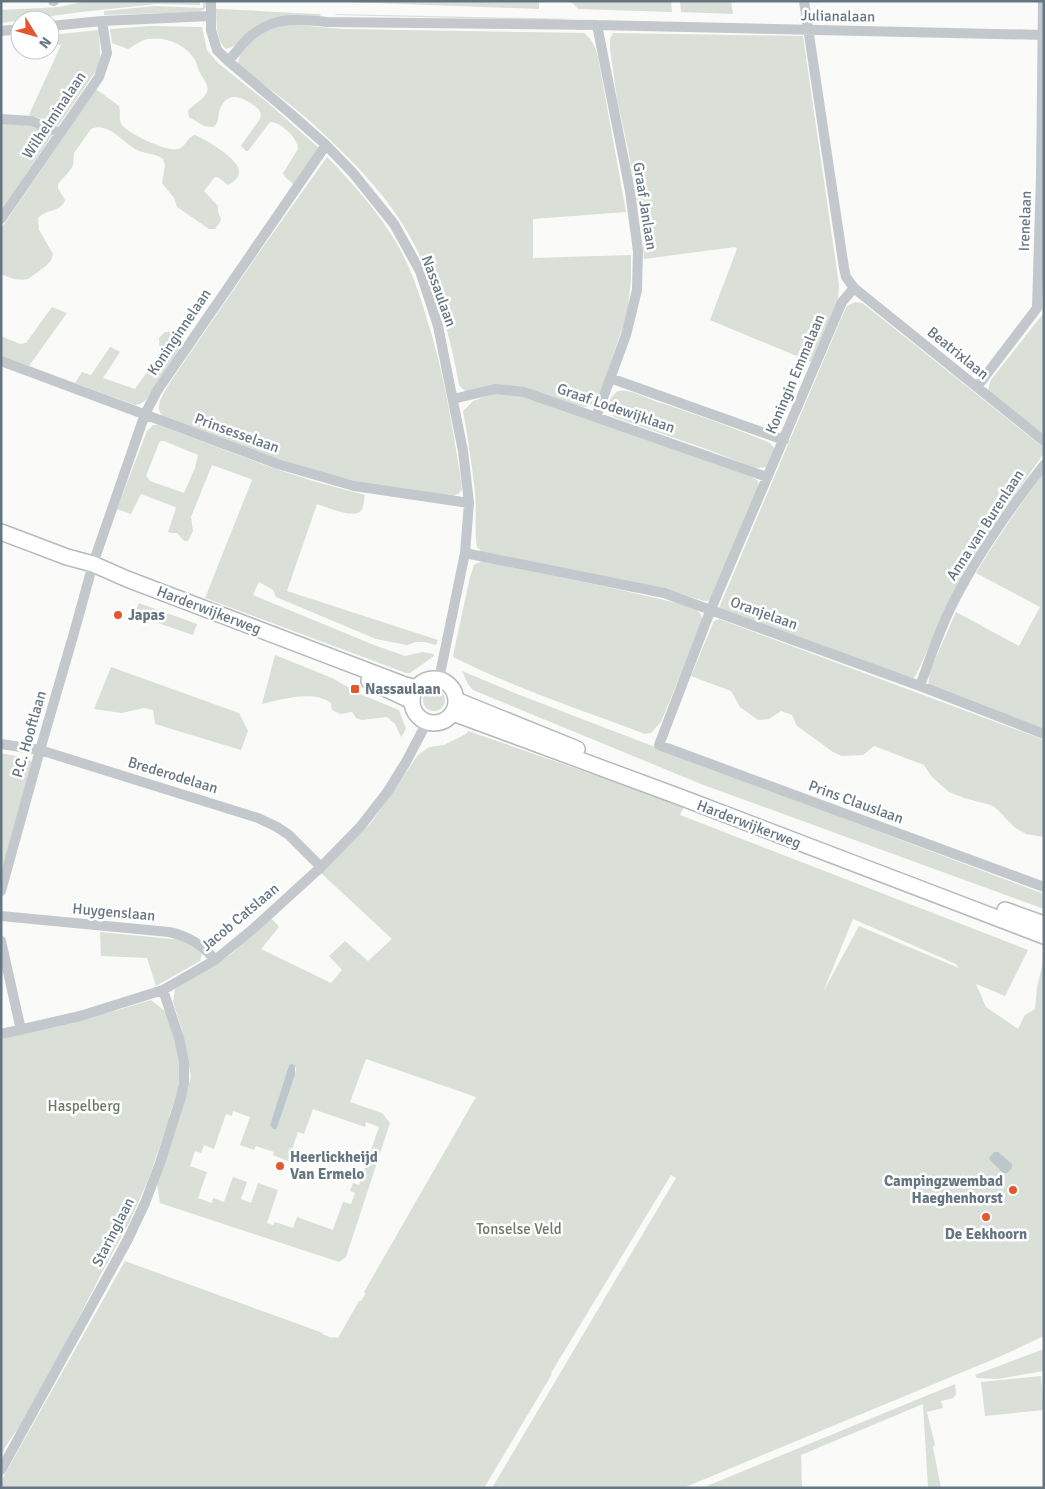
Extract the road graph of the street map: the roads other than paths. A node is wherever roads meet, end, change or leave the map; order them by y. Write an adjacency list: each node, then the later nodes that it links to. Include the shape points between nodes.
1 (211, 1): 4 (street)
2 (804, 1): 8 (street)
3 (1044, 1): 9 (street, Irenelaan)
4 (210, 16): 5 (street); 10 (street, Nassaulaan, via 218,50)
5 (102, 21): 6 (street); 12 (street, Wilhelminalaan, via 107,53 99,77)
6 (60, 25)
7 (597, 25): 8 (street, Julianalaan); 10 (street, Julianalaan, via 327,22 296,18 268,24 251,35); 19 (street, Graaf Janlaan, via 630,191 638,251 637,290 626,335)
8 (809, 30): 9 (street, Julianalaan); 16 (street, via 844,268)
9 (1044, 35): 14 (street, Irenelaan)
10 (228, 61): 13 (street, Nassaulaan)
11 (1, 119): 12 (street, via 32,122)
12 (60, 134): 15 (street, Wilhelminalaan)
13 (326, 145): 21 (street, Nassaulaan, via 394,224 420,271 438,326); 22 (street, Koninginnelaan, via 157,390)
14 (1042, 177): 17 (street, Irenelaan)
15 (1, 219)
16 (854, 288): 20 (street, Beatrixlaan); 24 (street, Koningin Emmalaan, via 842,302)
17 (1040, 308): 20 (street, Irenelaan)
18 (1, 361): 22 (street, Prinsesselaan)
19 (610, 378): 23 (street, Graaf Janlaan); 24 (street, Graaf Lodewijklaan)
20 (977, 387): 25 (street, Beatrixlaan)
21 (452, 399): 23 (street, Graaf Lodewijklaan, via 494,389 524,392); 28 (street, Nassaulaan)
22 (145, 414): 28 (street, Prinsesselaan, via 278,464 354,486); 32 (street, Koninginnelaan)
23 (596, 417): 27 (street, Graaf Lodewijklaan)
24 (784, 440): 27 (street, Koningin Emmalaan)
25 (1044, 441)
26 (1044, 465): 35 (street, Anna van Burenlaan, via 1014,503 974,564 950,611)
27 (767, 477): 33 (street, Koningin Emmalaan)
28 (469, 502): 31 (street, Nassaulaan)
29 (1, 532): 32 (main road, Harderwijkerweg)
30 (1, 539): 32 (main road, Harderwijkerweg, via 65,562)
31 (465, 553): 33 (street, Oranjelaan, via 664,593); 34 (street, Nassaulaan)
32 (93, 565): 36 (main road, Harderwijkerweg, via 125,585 363,679); 42 (street, P.C. Hooftlaan)
33 (711, 609): 35 (street, Oranjelaan); 41 (street, Koningin Emmalaan)
34 (440, 679): 36 (main road, via 427,680); 37 (main road, via 455,693)
35 (920, 686): 39 (street, Oranjelaan)
36 (414, 694): 38 (main road, via 416,714)
37 (455, 706): 38 (main road, via 448,719); 47 (main road, Harderwijkerweg); 48 (main road, Harderwijkerweg, via 680,797)
38 (427, 722): 43 (street, Jacob Catslaan, via 375,809)
39 (1044, 734)
40 (1, 744): 42 (street, Brederodelaan)
41 (659, 744): 44 (street, Prins Clauslaan)
42 (40, 750): 43 (street, Brederodelaan, via 258,818 288,835); 45 (street, P.C. Hooftlaan)
43 (321, 867): 50 (street, Jacob Catslaan)
44 (1044, 887)
45 (1, 891)
46 (1, 916): 50 (street, Huygenslaan, via 179,934 195,941)
47 (1044, 924)
48 (1044, 936)
49 (1, 941): 52 (street)
50 (215, 960): 51 (street, Jacob Catslaan)
51 (162, 990): 52 (street, Jacob Catslaan, via 80,1016); 54 (street, Staringlaan, via 180,1038 185,1072 181,1097 160,1163 127,1241)
52 (21, 1030): 53 (street, Jacob Catslaan)
53 (1, 1034)
54 (1, 1470)

